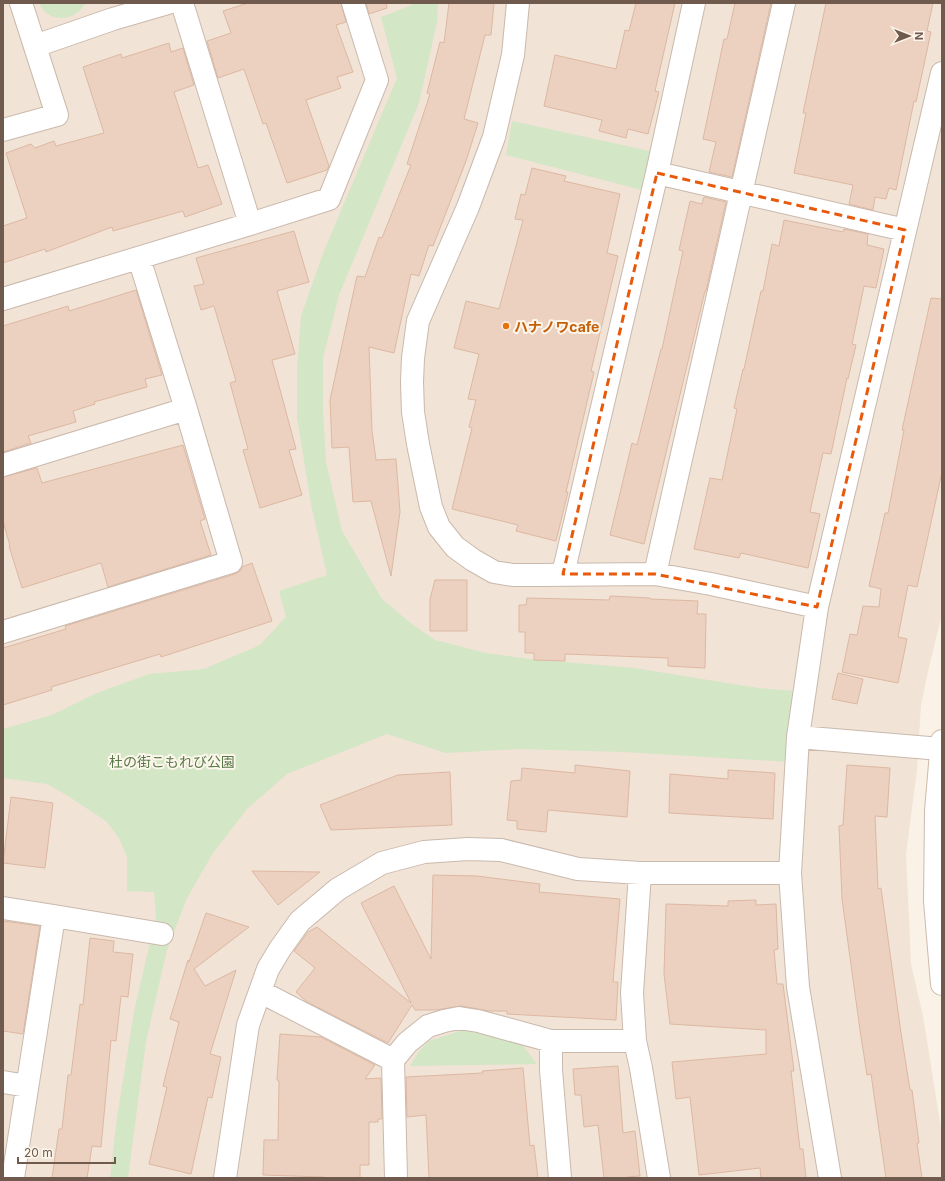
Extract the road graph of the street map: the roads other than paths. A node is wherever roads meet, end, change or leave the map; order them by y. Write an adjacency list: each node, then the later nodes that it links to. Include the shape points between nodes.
1 (21, 3): 9 (street)
2 (168, 3): 8 (street)
3 (182, 3): 14 (street)
4 (353, 3): 14 (street, via 377,80 328,199)
5 (518, 3): 20 (street, via 513,55 494,137 468,207 418,321 413,358 413,412 431,507 439,527 455,547 494,572 513,575)
6 (694, 3): 12 (street)
7 (784, 3): 13 (street)
8 (111, 11): 9 (street)
9 (35, 46): 11 (street, via 57,115)
10 (942, 73): 15 (street)
11 (3, 130)
12 (657, 173): 13 (street); 20 (street)
13 (742, 192): 15 (street); 21 (street)
14 (250, 224): 16 (street)
15 (905, 230): 22 (street)
16 (139, 258): 17 (street); 18 (street)
17 (3, 299)
18 (186, 409): 19 (street); 23 (street, via 231,562)
19 (3, 465)
20 (564, 574): 21 (street)
21 (655, 574): 22 (street)
22 (817, 607): 24 (street)
23 (3, 632)
24 (798, 737): 25 (street); 28 (street)
25 (941, 745): 26 (street)
26 (939, 811): 32 (street, via 935,901)
27 (640, 873): 28 (street); 33 (street, via 578,869 501,850 424,852 382,863 338,889 300,921 268,969); 35 (street, via 632,993)
28 (790, 873): 44 (street, via 798,987)
29 (3, 908): 30 (street)
30 (54, 916): 31 (street); 38 (street)
31 (162, 934)
32 (942, 984)
33 (261, 992): 36 (street); 40 (street, via 248,1025)
34 (551, 1041): 35 (street); 36 (street, via 459,1018 428,1026 407,1043); 42 (street)
35 (635, 1042): 43 (street)
36 (393, 1060): 41 (street)
37 (3, 1082): 38 (street)
38 (26, 1086): 39 (street)
39 (13, 1178)
40 (225, 1178)
41 (396, 1178)
42 (560, 1178)
43 (658, 1178)
44 (830, 1178)

